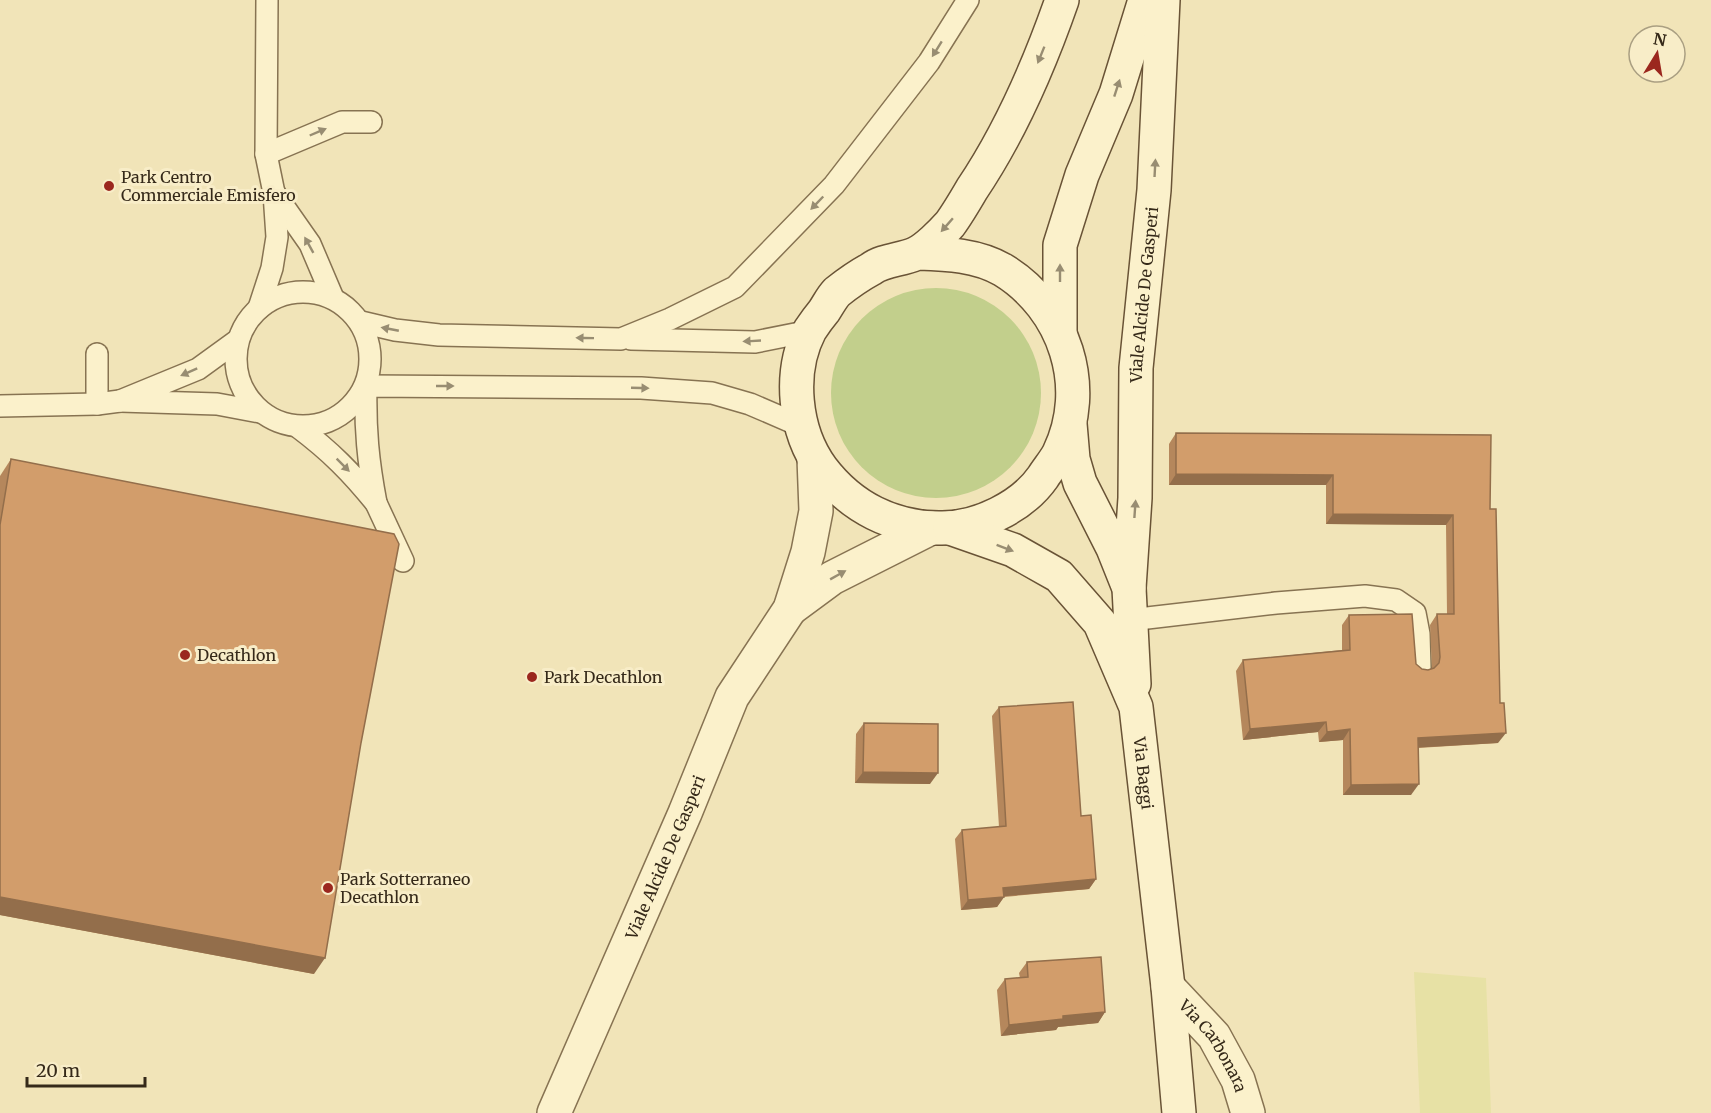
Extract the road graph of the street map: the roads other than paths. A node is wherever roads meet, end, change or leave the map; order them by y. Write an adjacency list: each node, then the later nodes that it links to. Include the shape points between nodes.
1 (267, 0): 7 (lane)
2 (968, 0): 15 (lane, one-way to 15, via 929,62 834,185 735,288)
3 (1062, 0): 9 (main road, Viale Alcide De Gasperi, one-way to 9, via 1012,121 949,225)
4 (1144, 0): 14 (main road, Viale Alcide De Gasperi, one-way to 4, via 1060,245 1082,175 1116,94)
5 (1163, 0): 30 (main road, Viale Alcide De Gasperi, one-way to 5, via 1136,368 1154,190)
6 (371, 122): 7 (lane, one-way to 6, via 342,122)
7 (266, 154): 8 (lane)
8 (274, 193): 10 (lane, one-way to 8, via 310,244); 11 (lane, via 277,237)
9 (918, 253): 13 (main road, Viale Alcide De Gasperi, via 874,266 836,293); 14 (main road, Viale Alcide De Gasperi, via 961,255 1002,269 1036,296)
10 (333, 298): 11 (lane, via 314,292 294,292); 12 (lane)
11 (259, 308): 16 (lane, via 246,322)
12 (361, 322): 15 (lane, one-way to 12, via 439,335); 18 (lane, via 371,354)
13 (810, 331): 15 (lane, one-way to 15, via 755,342); 24 (main road, Viale Alcide De Gasperi, via 799,362 796,394)
14 (1060, 331): 23 (main road, Viale Alcide De Gasperi, via 1071,361 1074,391)
15 (621, 339)
16 (238, 340): 19 (lane, one-way to 19, via 198,369); 22 (lane, via 238,380)
17 (98, 354): 20 (lane)
18 (366, 386): 24 (lane, one-way to 24, via 641,388 712,393); 25 (lane, via 350,409); 27 (lane, via 365,432)
19 (120, 401): 20 (lane); 22 (lane, via 217,404)
20 (97, 404): 21 (lane)
21 (0, 406)
22 (260, 412): 25 (lane, via 278,423)
23 (1070, 422): 28 (main road, Viale Alcide De Gasperi, via 1059,454 1039,482 1014,504 984,520); 30 (main road, Viale Alcide De Gasperi, via 1073,459 1080,483 1113,548)
24 (801, 426): 26 (main road, Viale Alcide De Gasperi)
25 (298, 427): 27 (lane, one-way to 27, via 348,468)
26 (813, 458): 28 (main road, Viale Alcide De Gasperi, via 835,486 862,508 896,523); 31 (main road, Viale Alcide De Gasperi, via 816,511)
27 (376, 503): 29 (lane)
28 (941, 528): 31 (main road, Viale Alcide De Gasperi, one-way to 28, via 832,578); 33 (main road, Via Baggi, one-way to 33, via 1013,550 1059,576 1100,623)
29 (403, 561)
30 (1130, 604): 32 (lane, via 1276,603 1365,596 1396,600 1415,613); 33 (main road, Viale Alcide De Gasperi)
31 (790, 609): 35 (main road, Viale Alcide De Gasperi, via 732,697)
32 (1420, 668)
33 (1136, 707): 34 (main road, Via Baggi)
34 (1167, 987): 36 (main road, Via Baggi); 37 (main road, Via Carbonara, via 1214,1036 1238,1080)
35 (554, 1113)
36 (1179, 1113)
37 (1248, 1113)

